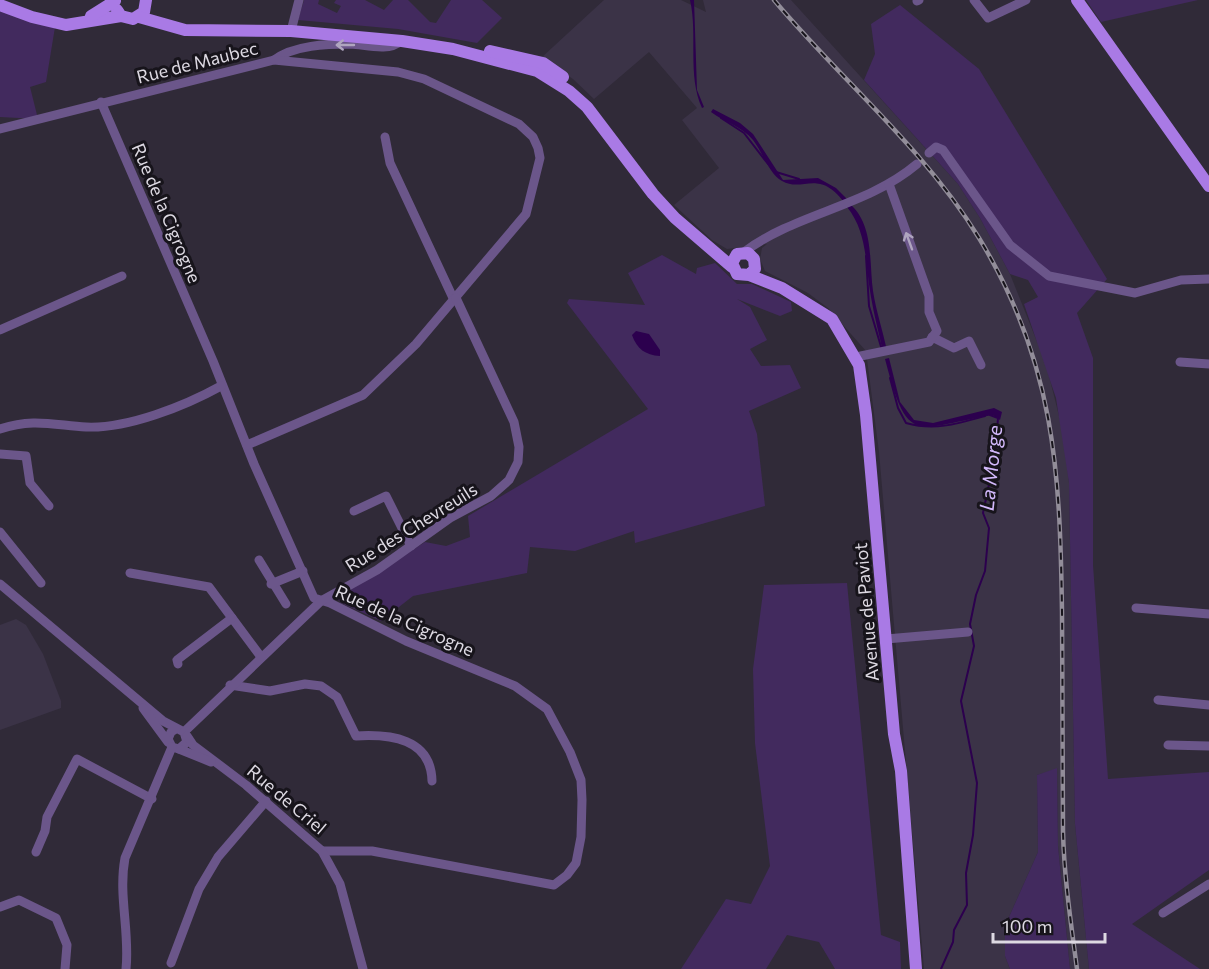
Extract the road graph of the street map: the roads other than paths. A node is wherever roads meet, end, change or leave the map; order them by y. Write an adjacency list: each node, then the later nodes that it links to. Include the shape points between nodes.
1 (6, 0): 6 (main road, via 71,19 91,16)
2 (299, 0): 12 (street)
3 (974, 0): 4 (street, via 988,18)
4 (1026, 0)
5 (1077, 0): 21 (main road)
6 (116, 1): 9 (main road)
7 (146, 1): 10 (main road, via 144,12); 11 (main road)
8 (0, 5): 9 (main road, via 66,25)
9 (121, 16): 10 (main road)
10 (138, 17): 11 (main road)
11 (167, 26): 12 (main road, via 185,30)
12 (291, 31): 13 (main road)
13 (402, 41): 14 (street, Rue de Maubec, one-way to 14, via 388,47 326,45); 22 (main road, via 508,54 543,63 575,85 592,103 624,146 633,166 675,218)
14 (274, 60): 15 (street, Rue de Maubec); 27 (street, via 398,72 424,79 498,112 533,137 540,158 526,214)
15 (101, 102): 16 (street, Rue de Maubec); 34 (street, Rue de la Cigrogne)
16 (0, 129)
17 (385, 137): 27 (street, Rue des Chevreuils, via 390,163)
18 (929, 153): 26 (street, via 936,147 943,150 1010,245 1049,276 1135,293 1181,280)
19 (916, 164): 20 (street)
20 (889, 184): 23 (street, via 759,243); 29 (street, one-way to 20, via 937,331 929,312 929,296)
21 (1209, 186)
22 (706, 244): 23 (main road); 24 (main road)
23 (748, 261): 24 (main road, via 733,260); 24 (main road, via 737,274); 30 (main road, Avenue de Paviot, via 832,319)
24 (732, 267)
25 (122, 276): 28 (street)
26 (1209, 279)
27 (455, 299): 36 (street, via 370,391); 41 (street, Rue des Chevreuils, via 514,422 518,462 509,480 490,496)
28 (0, 330)
29 (932, 337): 30 (street, via 929,342); 32 (street, via 954,348 969,341)
30 (856, 357): 54 (main road, Avenue de Paviot, via 863,384)
31 (1180, 362): 33 (street)
32 (981, 364)
33 (1209, 364)
34 (221, 386): 35 (street, via 116,426 21,422); 36 (street, Rue de la Cigrogne)
35 (0, 429)
36 (247, 445): 43 (street, Rue de la Cigrogne)
37 (0, 454): 38 (street, via 26,456 30,483)
38 (49, 506)
39 (354, 511): 41 (street, via 386,496)
40 (0, 532): 45 (street)
41 (411, 546): 48 (street, Rue des Chevreuils)
42 (259, 560): 47 (street)
43 (303, 571): 47 (street); 48 (street, Rue de la Cigrogne, via 314,598)
44 (130, 573): 52 (street, via 209,587)
45 (41, 583)
46 (0, 584): 58 (street, Rue de Criel)
47 (271, 584): 49 (street)
48 (321, 601): 55 (street, Rue des Chevreuils); 69 (street, Rue de la Cigrogne, via 515,686 539,702 547,709 570,752 581,780 582,800 576,863 554,885 372,851)
49 (286, 604)
50 (1136, 608): 51 (street)
51 (1209, 614)
52 (232, 618): 55 (street); 56 (street, via 177,660)
53 (968, 632): 54 (street)
54 (886, 639): 78 (main road, Avenue de Paviot)
55 (261, 657): 57 (street, Rue des Chevreuils)
56 (178, 664)
57 (230, 685): 61 (street, Rue des Chevreuils); 66 (street, via 270,691 305,684 321,686 337,697 356,736 383,735 410,742 426,755)
58 (138, 700): 61 (street, Rue de Criel); 63 (street, Rue de Criel)
59 (1158, 700): 60 (street)
60 (1209, 705)
61 (182, 732): 63 (street, via 186,744); 63 (street, via 169,734); 65 (street, Rue de Criel)
62 (1168, 745): 64 (street)
63 (173, 746): 65 (street, Rue de Criel); 67 (street)
64 (1209, 746)
65 (216, 763): 68 (street, Rue de Criel)
66 (432, 781)
67 (152, 799): 70 (street, via 77,759 47,817); 76 (street, via 131,840 122,878)
68 (266, 801): 69 (street, Rue de Criel); 74 (street, via 218,856 200,889)
69 (322, 851): 77 (street, Rue de Criel, via 340,884)
70 (36, 852)
71 (1209, 884): 73 (street)
72 (0, 907): 75 (street, via 19,900 56,918 67,945)
73 (1163, 913)
74 (171, 963)
75 (65, 969)
76 (126, 969)
77 (363, 969)
78 (916, 969)

